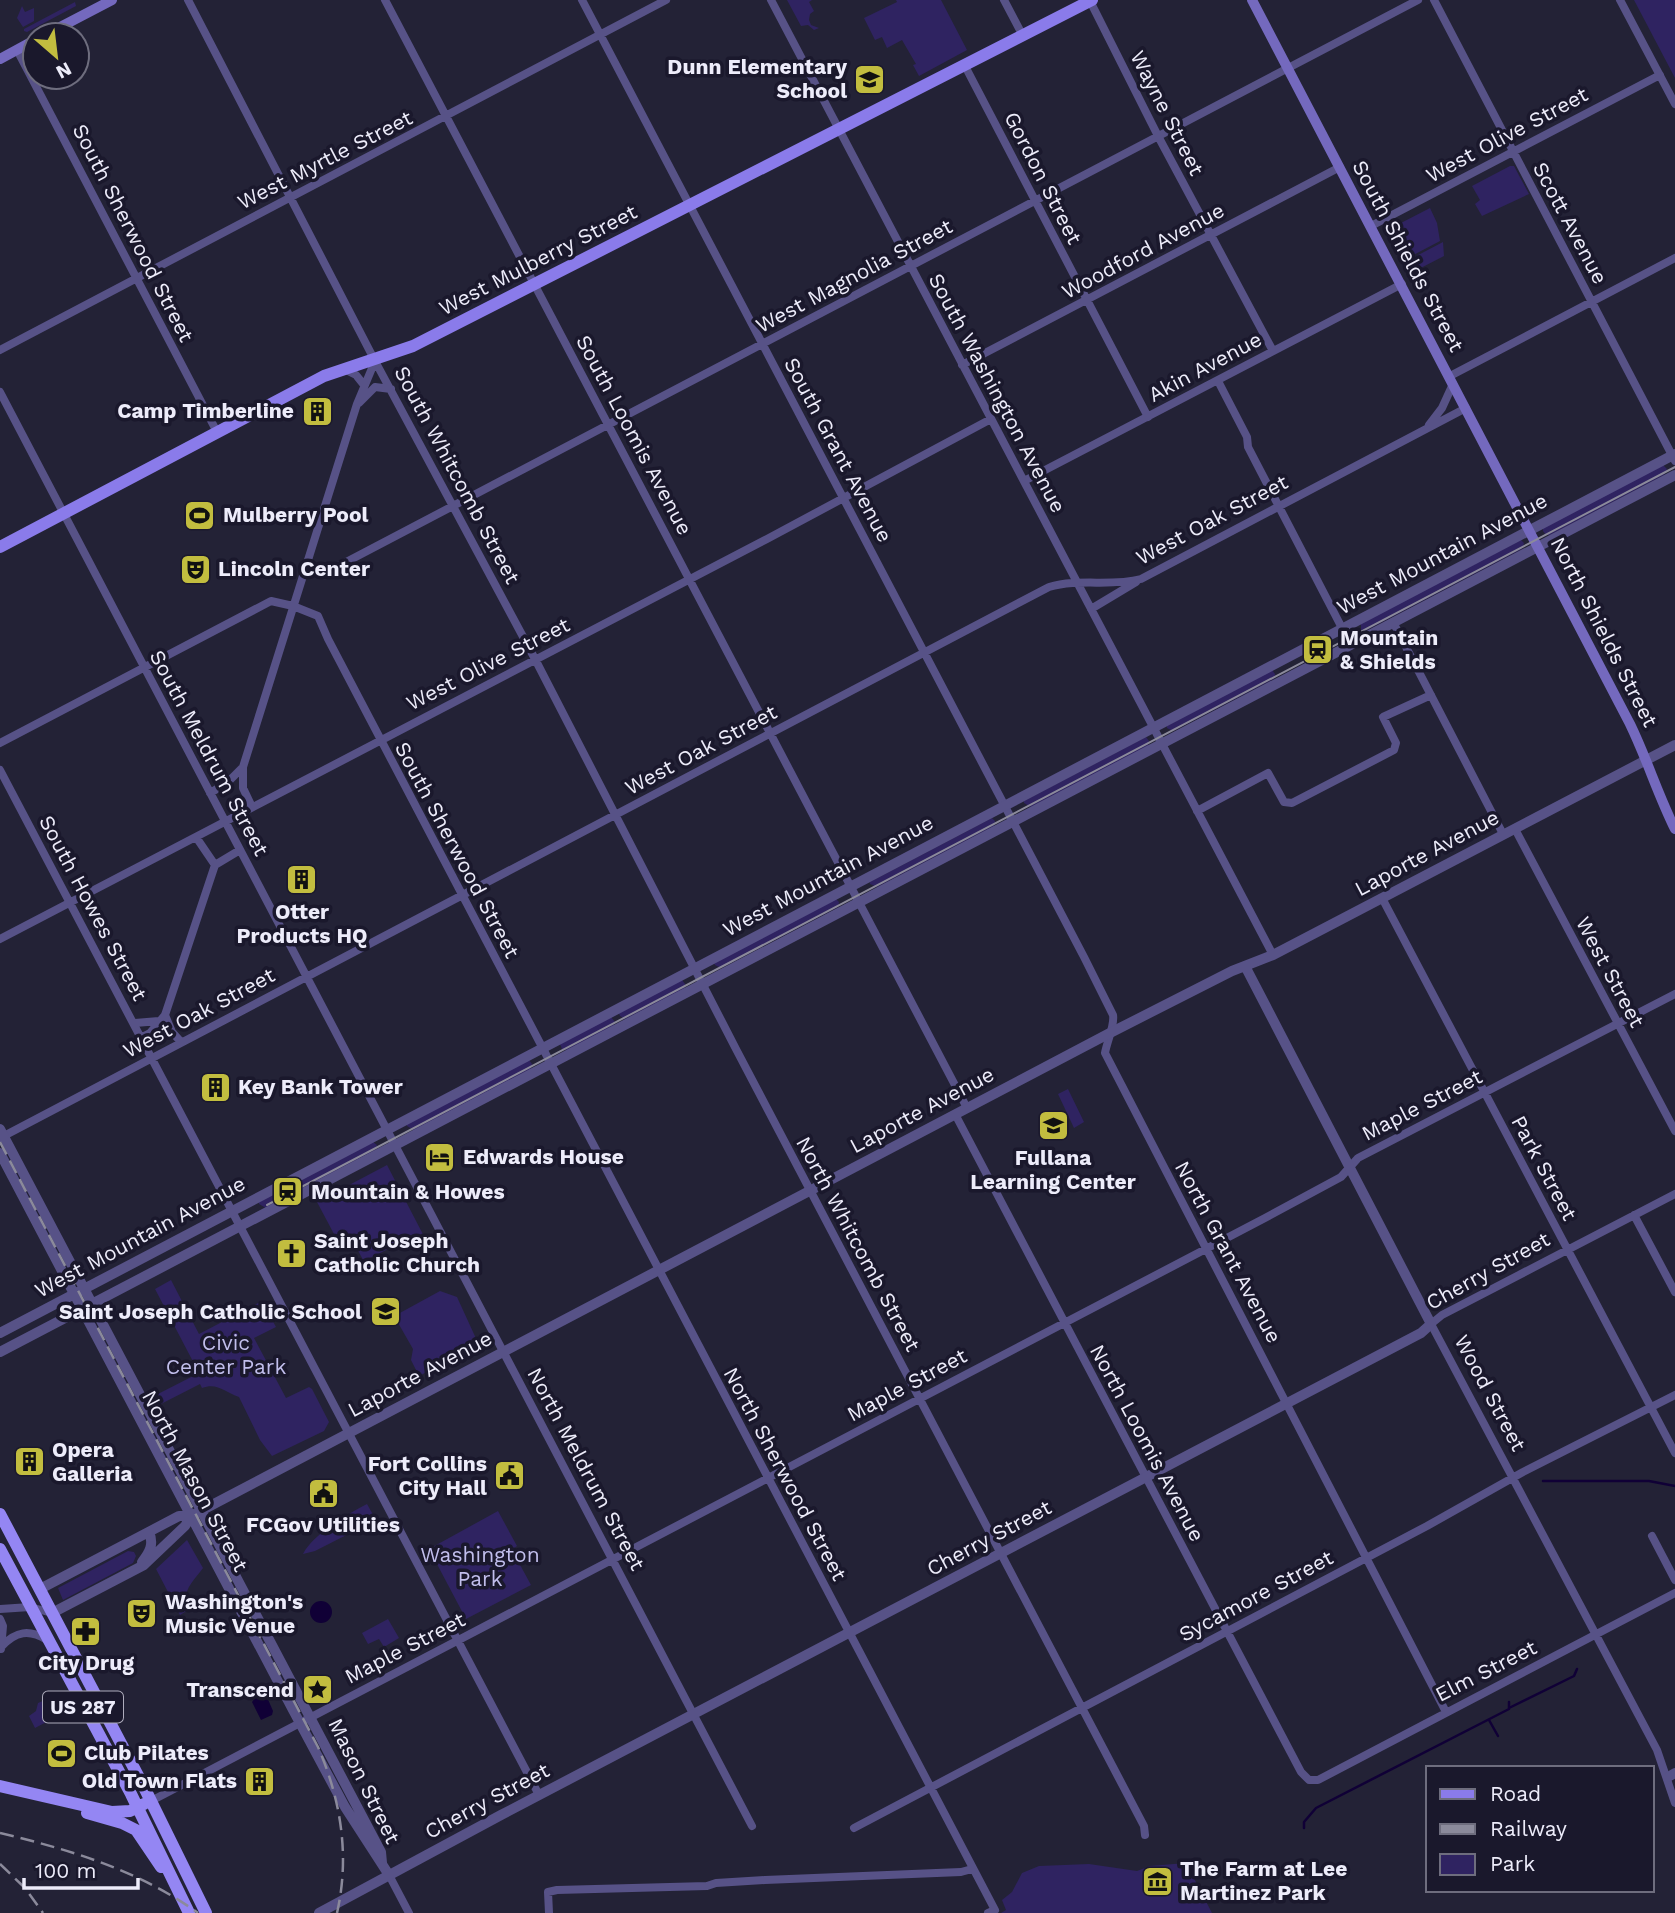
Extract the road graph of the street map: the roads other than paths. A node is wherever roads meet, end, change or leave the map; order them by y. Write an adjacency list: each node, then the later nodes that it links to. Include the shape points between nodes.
1 (112, 0): 13 (main road)
2 (188, 0): 28 (street, South Whitcomb Street)
3 (385, 0): 23 (street, South Loomis Avenue)
4 (582, 0): 14 (street, South Grant Avenue)
5 (666, 0): 14 (street, West Myrtle Street)
6 (771, 0): 24 (street, South Washington Avenue)
7 (1004, 0): 15 (street)
8 (1252, 0): 20 (main road, South Shields Street)
9 (1418, 0): 20 (street, West Magnolia Street)
10 (1434, 0): 26 (street, Scott Avenue)
11 (1620, 0): 21 (street)
12 (1091, 1): 15 (main road, West Mulberry Street); 25 (street, Wayne Street)
13 (72, 21)
14 (600, 35): 23 (street, West Myrtle Street); 30 (street, South Grant Avenue)
15 (1023, 36): 19 (main road, West Mulberry Street)
16 (21, 48): 17 (main road)
17 (17, 50): 18 (main road); 35 (street, South Sherwood Street)
18 (0, 59)
19 (965, 66): 24 (main road, West Mulberry Street); 29 (street, Gordon Street)
20 (1289, 68): 25 (street, West Magnolia Street); 27 (main road, South Shields Street)
21 (1660, 75): 22 (street); 26 (street, West Olive Street)
22 (1675, 104)
23 (447, 116): 28 (street, West Myrtle Street); 36 (street, South Loomis Avenue)
24 (839, 130): 30 (main road, West Mulberry Street); 34 (street, South Washington Avenue)
25 (1158, 136): 29 (street, West Magnolia Street); 32 (street, Wayne Street)
26 (1513, 152): 31 (street, West Olive Street); 39 (street, Scott Avenue)
27 (1340, 167): 31 (main road, South Shields Street); 32 (street, Woodford Avenue)
28 (292, 197): 35 (street, West Myrtle Street); 43 (street, South Whitcomb Street)
29 (1035, 200): 34 (street, West Magnolia Street); 38 (street, Gordon Street)
30 (688, 204): 36 (main road, West Mulberry Street); 40 (street, South Grant Avenue)
31 (1371, 226): 37 (main road, South Shields Street)
32 (1212, 235): 38 (street, Woodford Avenue); 42 (street, Wayne Street)
33 (1675, 258): 39 (street)
34 (911, 266): 40 (street, West Magnolia Street); 44 (street, South Washington Avenue)
35 (136, 277): 41 (street, West Myrtle Street); 57 (street, South Sherwood Street)
36 (535, 284): 43 (main road, West Mulberry Street); 55 (street, South Loomis Avenue)
37 (1402, 284): 42 (street, Akin Avenue); 46 (main road, South Shields Street)
38 (1087, 300): 44 (street, Woodford Avenue); 53 (street, Gordon Street)
39 (1591, 302): 46 (street); 58 (street, Scott Avenue)
40 (762, 344): 55 (street, West Magnolia Street); 61 (street, South Grant Avenue)
41 (0, 350)
42 (1273, 351): 47 (street, Akin Avenue)
43 (375, 361): 45 (main road, West Mulberry Street); 48 (street); 49 (street, South Whitcomb Street)
44 (962, 365): 54 (street, South Washington Avenue)
45 (344, 369): 48 (street); 57 (main road, West Mulberry Street)
46 (1452, 380): 52 (main road, South Shields Street); 56 (street, via 1442,408)
47 (1218, 381): 53 (street, Akin Avenue); 62 (street)
48 (364, 385): 51 (street)
49 (391, 389): 51 (street, via 375,387); 63 (street, South Whitcomb Street)
50 (0, 392): 64 (street, South Meldrum Street)
51 (357, 404): 68 (street)
52 (1466, 408): 56 (street, West Oak Street); 65 (main road, South Shields Street)
53 (1149, 417): 60 (street, Akin Avenue)
54 (991, 419): 60 (street, South Washington Avenue); 61 (street, West Olive Street)
55 (608, 424): 63 (street, West Magnolia Street); 69 (street, South Loomis Avenue)
56 (1428, 428): 62 (street, West Oak Street)
57 (217, 432): 64 (main road, West Mulberry Street)
58 (1674, 457): 65 (street, West Mountain Avenue)
59 (1675, 475): 66 (street, West Mountain Avenue)
60 (1024, 481): 71 (street, South Washington Avenue)
61 (842, 498): 69 (street, West Olive Street); 76 (street, South Grant Avenue)
62 (1280, 504): 70 (street, West Oak Street); 75 (street)
63 (454, 505): 68 (street, West Magnolia Street, via 329,570); 77 (street, South Whitcomb Street)
64 (63, 514): 67 (main road, West Mulberry Street); 78 (street, South Meldrum Street)
65 (1529, 530): 66 (main road, North Shields Street); 75 (street, West Mountain Avenue)
66 (1538, 546): 74 (street, West Mountain Avenue); 86 (main road, North Shields Street)
67 (0, 547)
68 (305, 566): 72 (street)
69 (690, 578): 77 (street, West Olive Street); 81 (street, South Loomis Avenue)
70 (1141, 579): 71 (street, West Oak Street); 73 (street)
71 (1077, 583): 73 (street, South Washington Avenue); 76 (street, West Oak Street, via 1049,587)
72 (293, 606): 78 (street, via 271,601); 82 (street, South Sherwood Street, via 318,616); 87 (street)
73 (1091, 609): 80 (street, South Washington Avenue)
74 (1393, 622): 79 (street); 84 (street, West Mountain Avenue)
75 (1342, 628): 80 (street, West Mountain Avenue)
76 (925, 651): 81 (street, West Oak Street); 90 (street, South Grant Avenue)
77 (535, 659): 82 (street, West Olive Street); 93 (street, South Whitcomb Street)
78 (144, 668): 83 (street); 89 (street, South Meldrum Street)
79 (1431, 695): 92 (street, via 1383,717 1396,743 1394,750 1292,803 1284,802 1268,773); 98 (street)
80 (1153, 727): 84 (street, South Washington Avenue); 90 (street, West Mountain Avenue)
81 (770, 733): 93 (street, West Oak Street); 102 (street, South Loomis Avenue)
82 (380, 740): 91 (street, West Olive Street); 103 (street, South Sherwood Street)
83 (0, 743)
84 (1161, 743): 92 (street, South Washington Avenue); 95 (street, West Mountain Avenue)
85 (1675, 745): 86 (street, Laporte Avenue)
86 (1646, 761): 96 (street, Laporte Avenue); 97 (main road, North Shields Street)
87 (243, 767): 89 (street); 91 (street, via 243,788)
88 (0, 770): 106 (street, South Howes Street)
89 (210, 793): 94 (street, South Meldrum Street)
90 (1004, 805): 95 (street, North Grant Avenue); 102 (street, West Mountain Avenue)
91 (252, 807): 94 (street, West Olive Street)
92 (1197, 811): 108 (street, South Washington Avenue)
93 (616, 814): 103 (street, West Oak Street); 110 (street, South Whitcomb Street)
94 (225, 821): 99 (street, West Olive Street); 100 (street, South Meldrum Street)
95 (1012, 821): 105 (street, West Mountain Avenue); 117 (street, North Grant Avenue, via 1113,1015)
96 (1515, 829): 98 (street, Laporte Avenue); 116 (street, West Street)
97 (1675, 829)
98 (1503, 835): 104 (street, Laporte Avenue)
99 (196, 837): 101 (street); 106 (street, West Olive Street)
100 (240, 850): 101 (street); 111 (street, South Meldrum Street)
101 (215, 865): 114 (street)
102 (851, 886): 105 (street); 110 (street, West Mountain Avenue)
103 (461, 895): 111 (street, West Oak Street); 120 (street, South Sherwood Street)
104 (1382, 898): 108 (street, Laporte Avenue); 123 (street, Park Street)
105 (858, 901): 112 (street, West Mountain Avenue); 124 (street)
106 (70, 903): 107 (street, West Olive Street); 115 (street, South Howes Street)
107 (0, 939)
108 (1273, 955): 109 (street, Laporte Avenue)
109 (1245, 966): 117 (street, Laporte Avenue); 131 (street, Wood Street)
110 (694, 968): 112 (street, North Whitcomb Street); 120 (street, West Mountain Avenue)
111 (306, 976): 119 (street, West Oak Street); 126 (street, South Meldrum Street)
112 (703, 983): 122 (street, West Mountain Avenue); 132 (street, North Whitcomb Street)
113 (1675, 994): 116 (street, Maple Street)
114 (162, 1018): 115 (street); 118 (street); 119 (street)
115 (135, 1023): 118 (street, South Howes Street)
116 (1617, 1024): 123 (street, Maple Street); 127 (street, West Street)
117 (1108, 1034): 124 (street, Laporte Avenue); 137 (street, North Grant Avenue, via 1105,1053)
118 (142, 1037): 121 (street, South Howes Street)
119 (181, 1042): 121 (street, West Oak Street)
120 (542, 1048): 122 (street, North Sherwood Street); 126 (street, West Mountain Avenue)
121 (152, 1057): 128 (street, West Oak Street); 134 (street, South Howes Street)
122 (550, 1063): 129 (street, West Mountain Avenue); 139 (street, North Sherwood Street)
123 (1484, 1093): 131 (street, Maple Street, via 1357,1158); 138 (street, Park Street)
124 (967, 1108): 125 (street, Laporte Avenue)
125 (955, 1114): 132 (street, Laporte Avenue); 145 (street, North Loomis Avenue)
126 (387, 1129): 129 (street, North Meldrum Street); 134 (street, West Mountain Avenue)
127 (1675, 1132)
128 (1, 1134): 140 (street, Mason Street)
129 (395, 1144): 136 (street, West Mountain Avenue); 149 (street, North Meldrum Street)
130 (0, 1153): 142 (street, North Mason Street)
131 (1349, 1167): 137 (street, Maple Street, via 1341,1177); 146 (street, Wood Street)
132 (811, 1190): 139 (street, Laporte Avenue); 151 (street, North Whitcomb Street)
133 (1675, 1194): 135 (street, Cherry Street)
134 (232, 1211): 136 (street, South Howes Street); 140 (street, West Mountain Avenue)
135 (1634, 1215): 138 (street, Cherry Street); 141 (street)
136 (240, 1225): 143 (street, West Mountain Avenue); 154 (street, South Howes Street)
137 (1206, 1248): 145 (street, Maple Street); 152 (street, North Grant Avenue)
138 (1567, 1250): 146 (street, Cherry Street); 153 (street, Park Street)
139 (657, 1270): 149 (street, Laporte Avenue); 158 (street, North Sherwood Street)
140 (85, 1289): 142 (street, West Mountain Avenue); 143 (street, Mason Street)
141 (1675, 1292)
142 (74, 1294): 144 (street, North Mason Street); 147 (street, West Mountain Avenue)
143 (93, 1303): 144 (street, West Mountain Avenue); 159 (street, Mason Street)
144 (82, 1309): 148 (street, West Mountain Avenue); 161 (street, North Mason Street)
145 (1063, 1323): 151 (street, Maple Street); 156 (street, North Loomis Avenue)
146 (1431, 1324): 152 (street, Cherry Street); 157 (street, Wood Street)
147 (0, 1333)
148 (0, 1352)
149 (504, 1352): 154 (street, Laporte Avenue); 167 (street, North Meldrum Street)
150 (1675, 1395): 153 (street, Sycamore Street)
151 (919, 1399): 158 (street, Maple Street); 165 (street, North Whitcomb Street)
152 (1287, 1403): 156 (street, Cherry Street); 166 (street, North Grant Avenue)
153 (1651, 1408): 155 (street, Park Street); 157 (street, Sycamore Street)
154 (349, 1433): 159 (street, Laporte Avenue); 180 (street, South Howes Street)
155 (1675, 1453)
156 (1145, 1477): 165 (street, Cherry Street); 176 (street, North Loomis Avenue)
157 (1513, 1478): 166 (street, Sycamore Street); 178 (street, Wood Street)
158 (768, 1479): 167 (street, Maple Street); 177 (street, North Sherwood Street)
159 (201, 1510): 161 (street, Laporte Avenue); 185 (street, Mason Street)
160 (0, 1514): 170 (highway, US 287)
161 (191, 1516): 162 (street, Laporte Avenue, via 179,1516); 169 (street, Laporte Avenue, via 153,1558); 186 (street, North Mason Street)
162 (149, 1532): 169 (street, via 152,1539 142,1562); 170 (street, Laporte Avenue)
163 (1652, 1536): 168 (street)
164 (0, 1549): 172 (highway, US 287)
165 (1001, 1553): 177 (street, Cherry Street); 182 (street, North Whitcomb Street)
166 (1367, 1558): 176 (street, Sycamore Street); 183 (street, North Grant Avenue)
167 (614, 1559): 180 (street, Maple Street); 184 (street, North Meldrum Street)
168 (1675, 1580)
169 (110, 1584): 174 (street, Laporte Avenue)
170 (40, 1589): 172 (street); 174 (highway, US 287)
171 (1675, 1593): 178 (street, Elm Street)
172 (30, 1607): 173 (street); 174 (street); 179 (highway, US 287)
173 (0, 1609)
174 (52, 1614): 192 (highway, US 287)
175 (0, 1619): 181 (street)
176 (1226, 1632): 182 (street, Sycamore Street); 188 (street, North Loomis Avenue, via 1301,1772)
177 (849, 1633): 184 (street, Cherry Street); 190 (street, North Sherwood Street)
178 (1595, 1635): 183 (street, Elm Street); 187 (street, Wood Street)
179 (47, 1640): 181 (street, via 27,1632 15,1635); 195 (highway, US 287)
180 (458, 1641): 185 (street, Maple Street); 191 (street, South Howes Street)
181 (1, 1649)
182 (1083, 1708): 190 (street, Sycamore Street); 198 (street, North Whitcomb Street, via 1144,1826)
183 (1446, 1712): 188 (street, Elm Street)
184 (695, 1714): 191 (street, Cherry Street); 196 (street, North Meldrum Street)
185 (311, 1717): 186 (street, Maple Street); 199 (street, Mason Street, via 381,1852)
186 (300, 1723): 192 (street, Maple Street); 199 (street, Mason Street, via 345,1807)
187 (1671, 1775): 193 (street, Wood Street, via 1670,1793)
188 (1314, 1781)
189 (0, 1786): 194 (highway)
190 (930, 1787): 197 (street, Sycamore Street); 200 (street, North Sherwood Street)
191 (539, 1795): 201 (street, Cherry Street)
192 (150, 1801): 195 (highway); 204 (highway, US 287)
193 (1675, 1803)
194 (76, 1805): 195 (highway, via 117,1813); 202 (highway, via 136,1830)
195 (137, 1807): 202 (highway, US 287)
196 (752, 1826)
197 (854, 1828)
198 (1144, 1835)
199 (382, 1863): 201 (street, Mason Street)
200 (972, 1869): 207 (street, via 707,1886 557,1890 548,1892); 208 (street, North Sherwood Street, via 995,1910)
201 (389, 1875): 205 (street, Cherry Street); 206 (street)
202 (174, 1880): 203 (highway, US 287)
203 (189, 1913)
204 (206, 1913)
205 (318, 1913)
206 (409, 1913)
207 (549, 1913)
208 (988, 1913)

